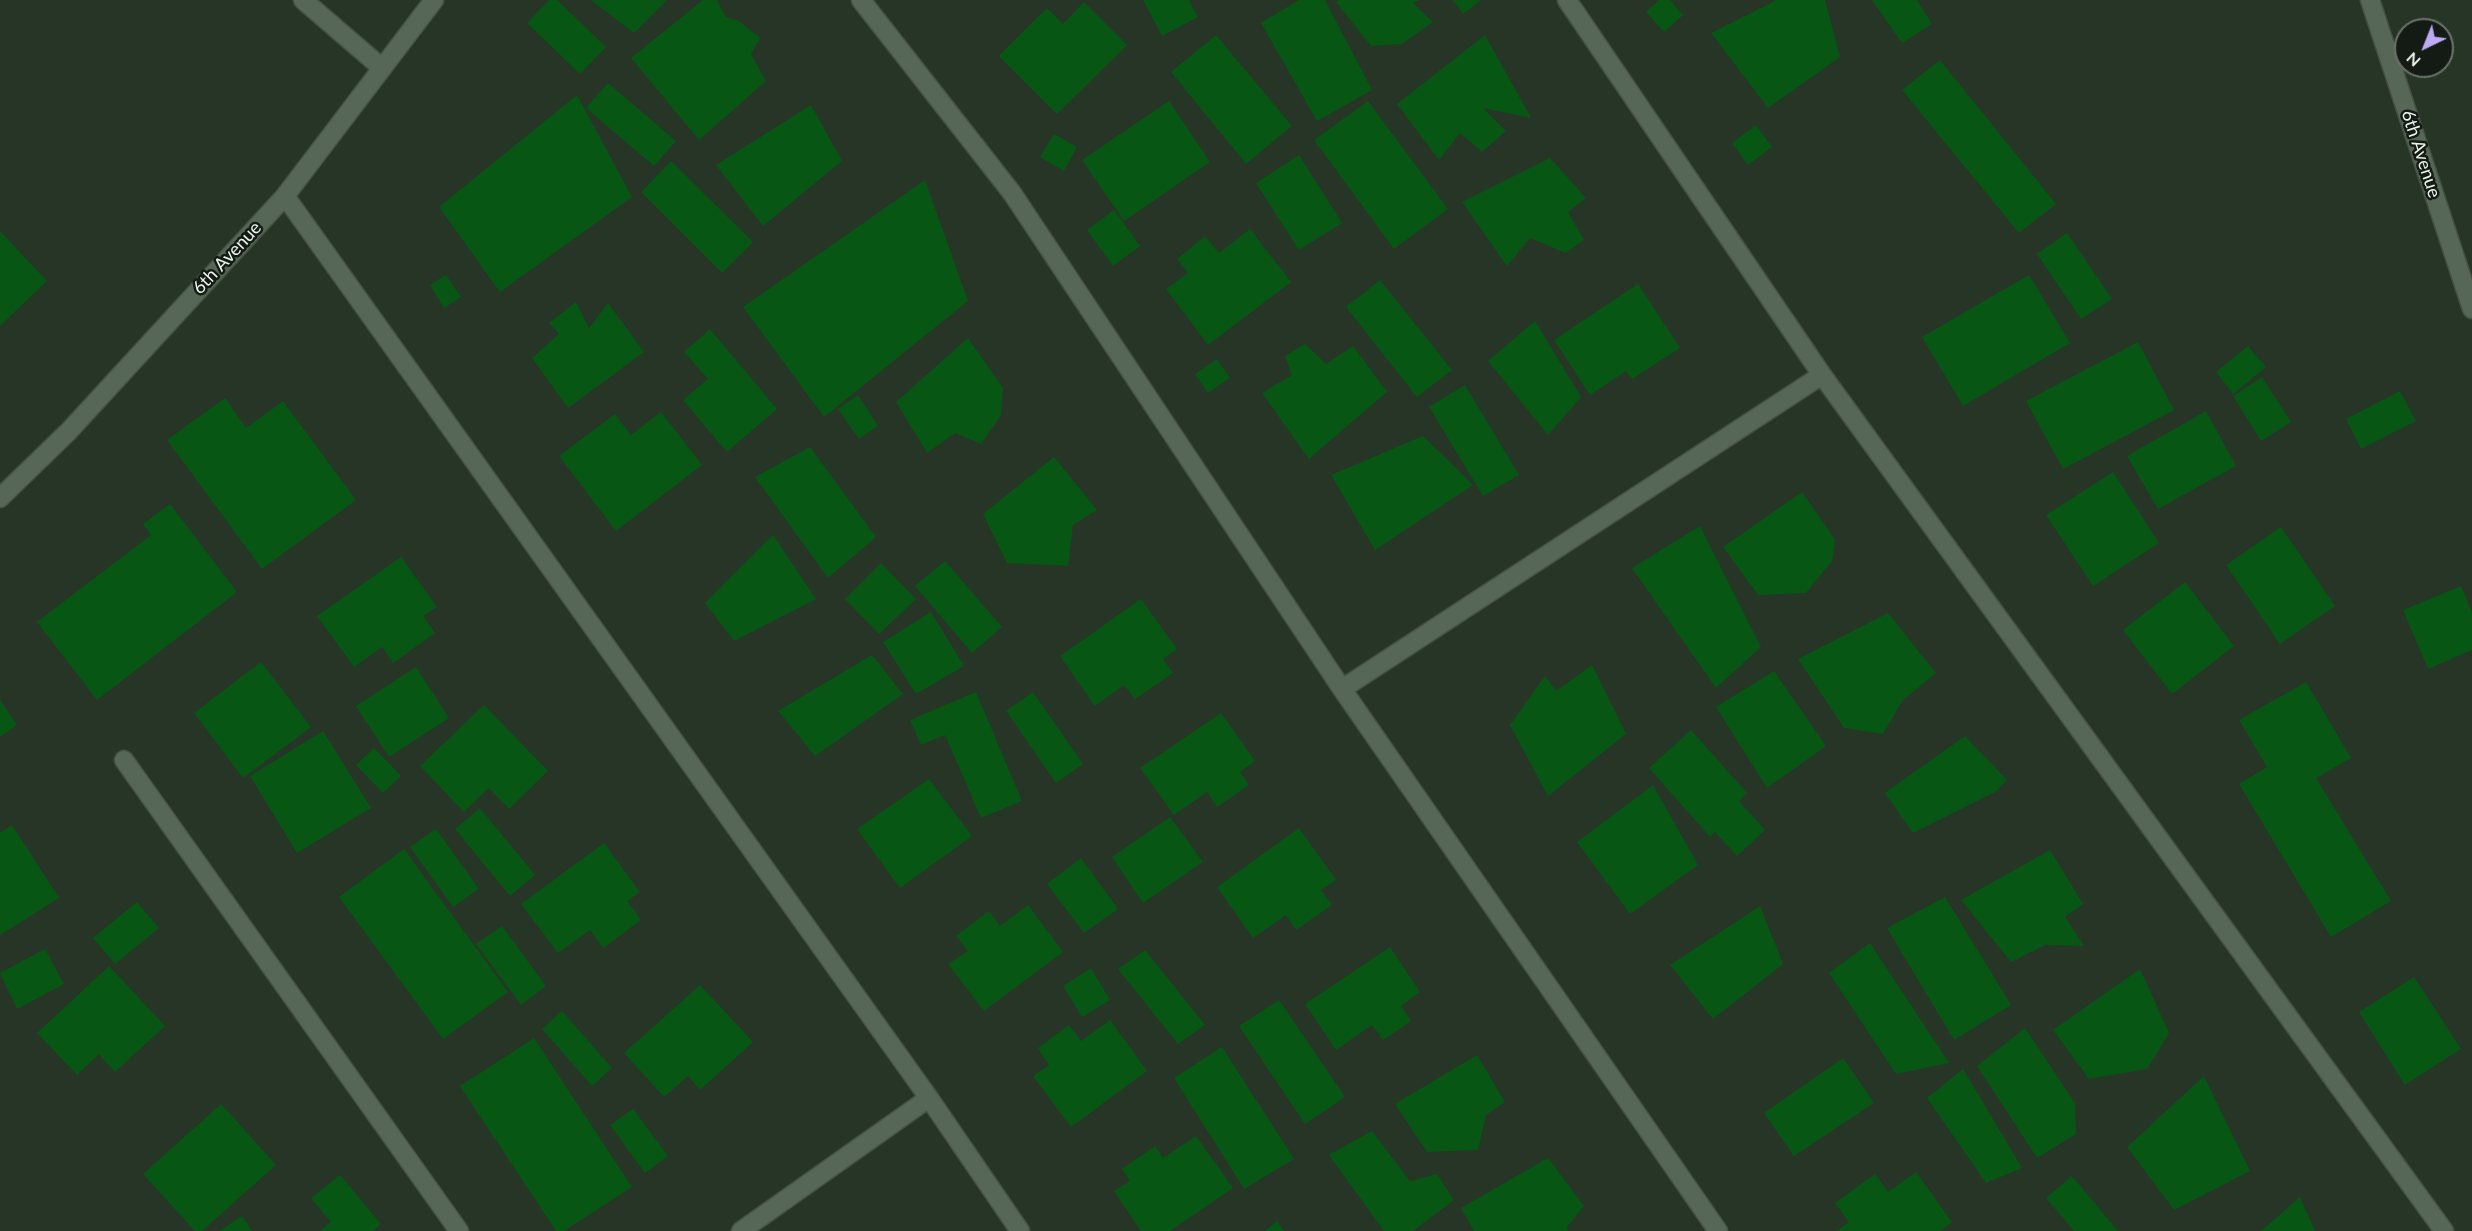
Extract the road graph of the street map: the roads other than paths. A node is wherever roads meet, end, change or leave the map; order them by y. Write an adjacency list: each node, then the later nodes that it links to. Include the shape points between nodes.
1 (303, 0): 6 (street)
2 (434, 0): 6 (street, 6th Avenue)
3 (861, 0): 11 (street, via 1012,192)
4 (1567, 0): 9 (street)
5 (2370, 0): 8 (street, 6th Avenue)
6 (382, 68): 7 (street, 6th Avenue)
7 (285, 196): 10 (street, 6th Avenue, via 69,431); 13 (street)
8 (2472, 309)
9 (1822, 375): 11 (street); 18 (street)
10 (0, 498)
11 (1342, 689): 17 (street)
12 (124, 760): 14 (street)
13 (929, 1098): 15 (street); 16 (street)
14 (459, 1231)
15 (741, 1231)
16 (1020, 1231)
17 (1718, 1231)
18 (2444, 1231)

